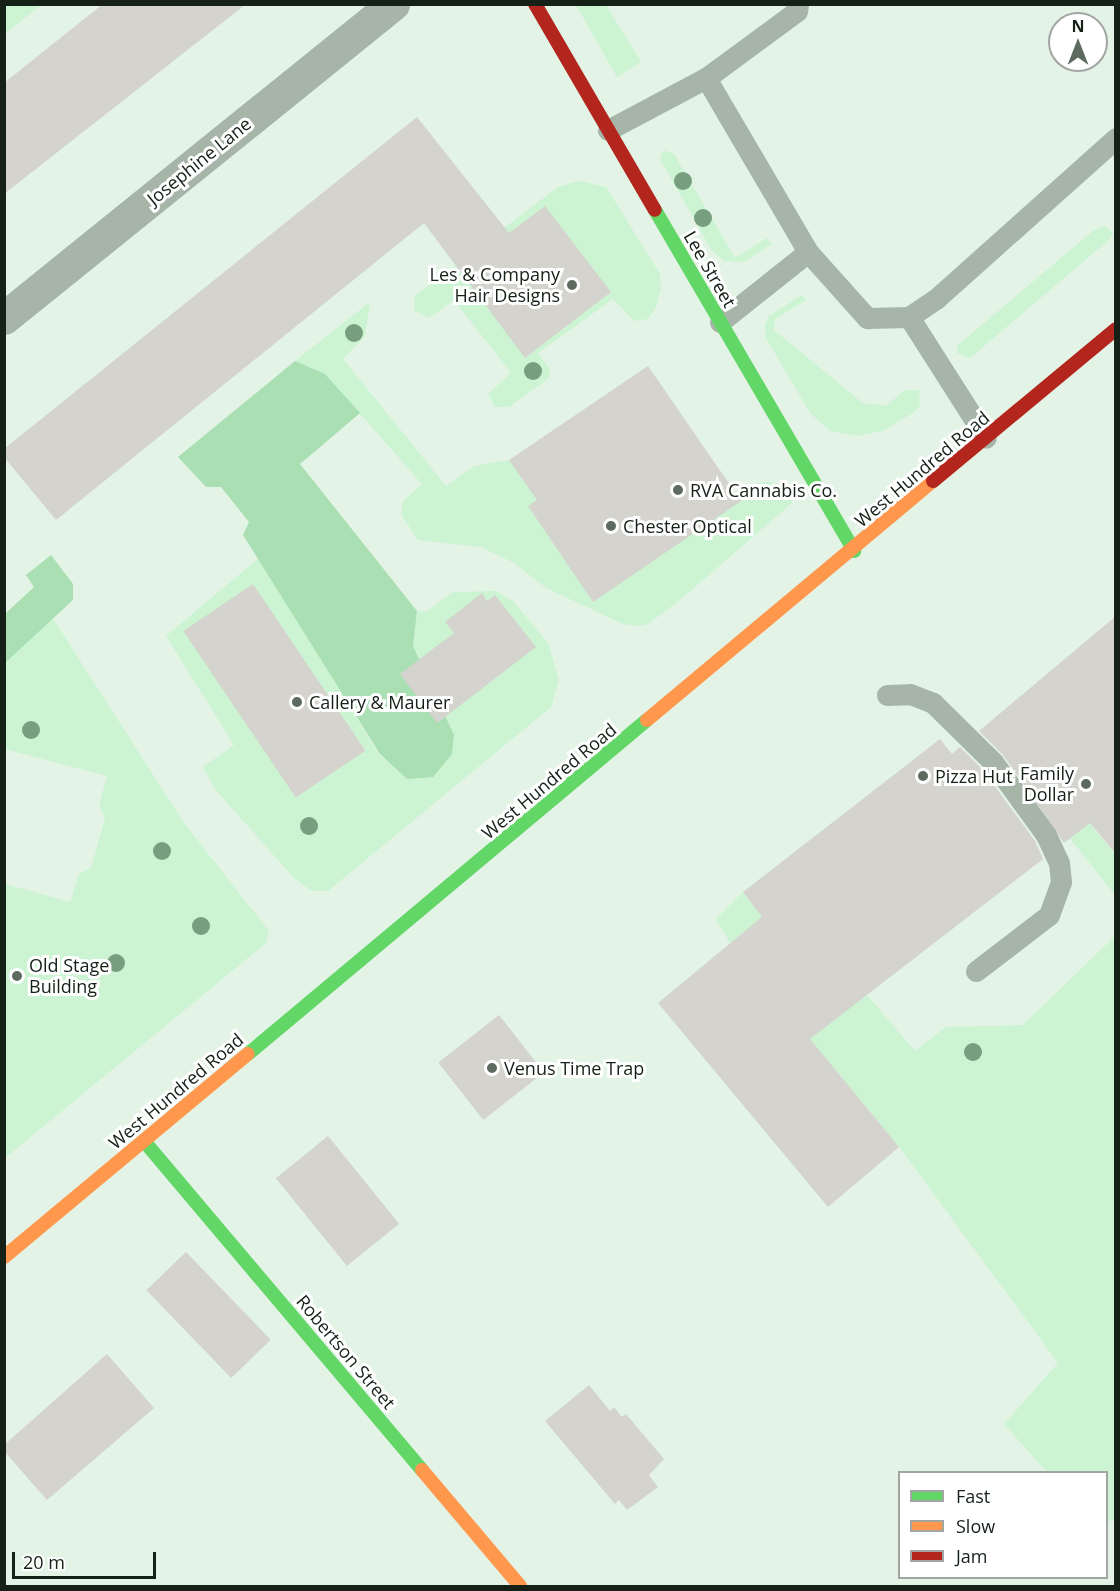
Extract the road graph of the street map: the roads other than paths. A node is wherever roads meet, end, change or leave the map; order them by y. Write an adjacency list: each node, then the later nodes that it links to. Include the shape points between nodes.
1 (393, 4): 9 (street, Josephine Lane)
2 (535, 4): 5 (main road, Lee Street)
3 (798, 4): 4 (lane, via 797,11)
4 (706, 78): 5 (lane); 7 (lane)
5 (608, 130): 10 (main road, Lee Street)
6 (1115, 140): 8 (lane, via 937,298)
7 (808, 252): 8 (lane, via 867,318); 10 (lane)
8 (909, 317): 12 (lane)
9 (4, 318)
10 (720, 322): 13 (main road, Lee Street)
11 (1116, 329): 12 (main road, West Hundred Road)
12 (986, 438): 13 (main road, West Hundred Road)
13 (854, 551): 16 (main road, West Hundred Road)
14 (887, 695): 15 (lane, via 910,694 933,703 993,762 1046,835 1059,863 1061,882 1049,915)
15 (976, 971)
16 (144, 1141): 17 (main road, West Hundred Road); 18 (main road, Robertson Street)
17 (4, 1257)
18 (520, 1587)

